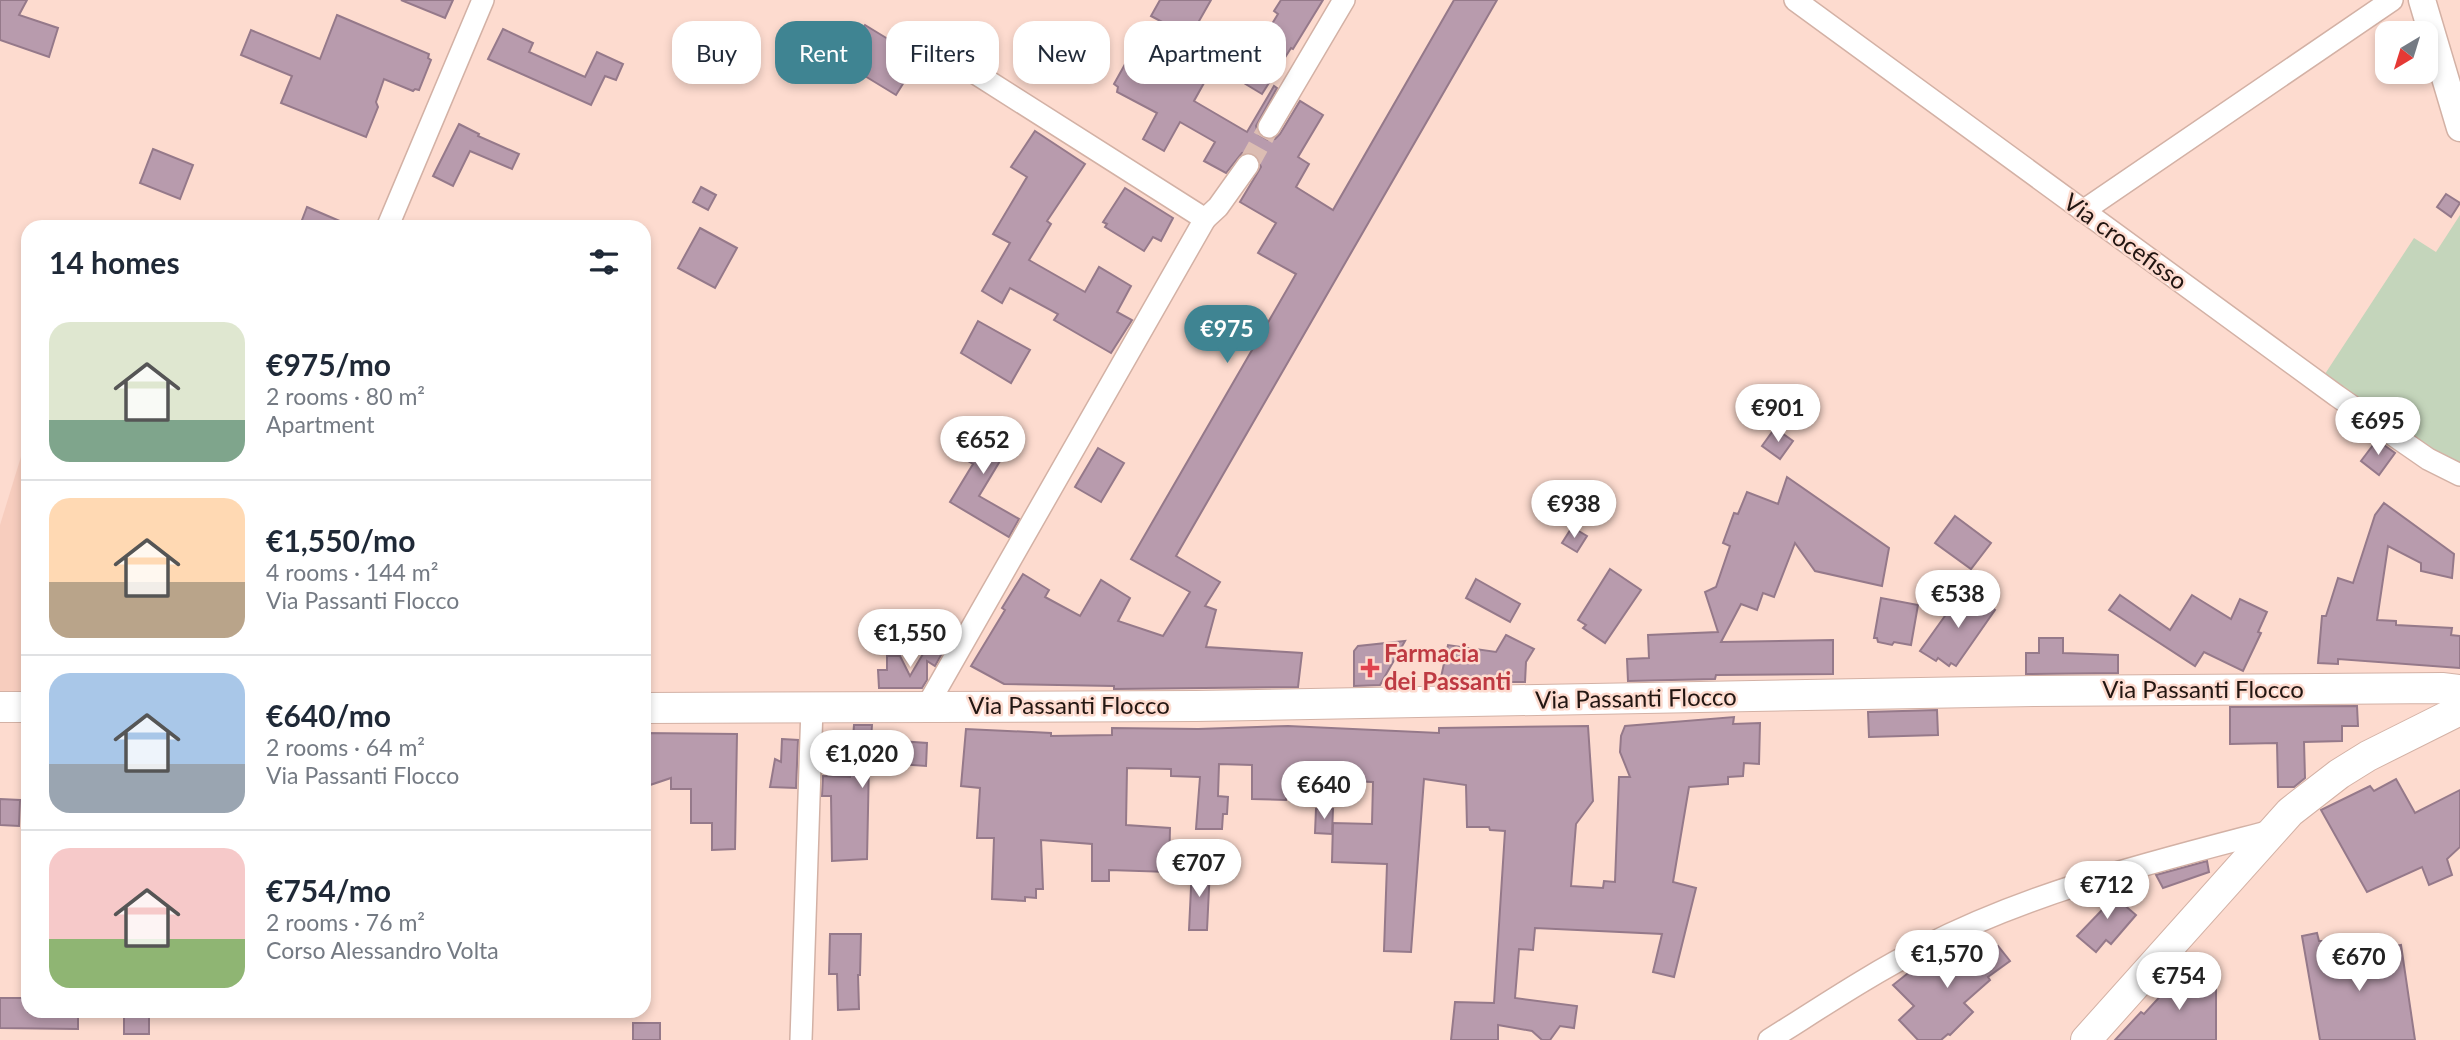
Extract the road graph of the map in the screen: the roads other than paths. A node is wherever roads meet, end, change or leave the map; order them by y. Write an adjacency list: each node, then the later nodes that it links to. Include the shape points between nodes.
1 (483, 0): 12 (street)
2 (1344, 0): 7 (street)
3 (1795, 0): 10 (street, Via crocefisso)
4 (2392, 0): 10 (street)
5 (2422, 0): 8 (street)
6 (993, 84): 11 (street)
7 (1269, 127)
8 (2460, 128)
9 (1248, 165): 11 (street)
10 (2083, 211): 13 (street, Via crocefisso, via 2348,404 2428,459)
11 (1205, 219): 16 (street)
12 (390, 220)
13 (2460, 475)
14 (2460, 690): 16 (main road, Via Passanti Flocco)
15 (0, 706): 17 (main road)
16 (927, 706): 18 (main road, Via Passanti Flocco)
17 (21, 707)
18 (812, 707): 19 (main road, Via Passanti Flocco); 22 (street)
19 (651, 708)
20 (2460, 710): 21 (main road, via 2339,774)
21 (2271, 831): 23 (street, via 2096,878 2010,909 1924,947); 24 (main road)
22 (801, 1040)
23 (1769, 1040)
24 (2086, 1040)

